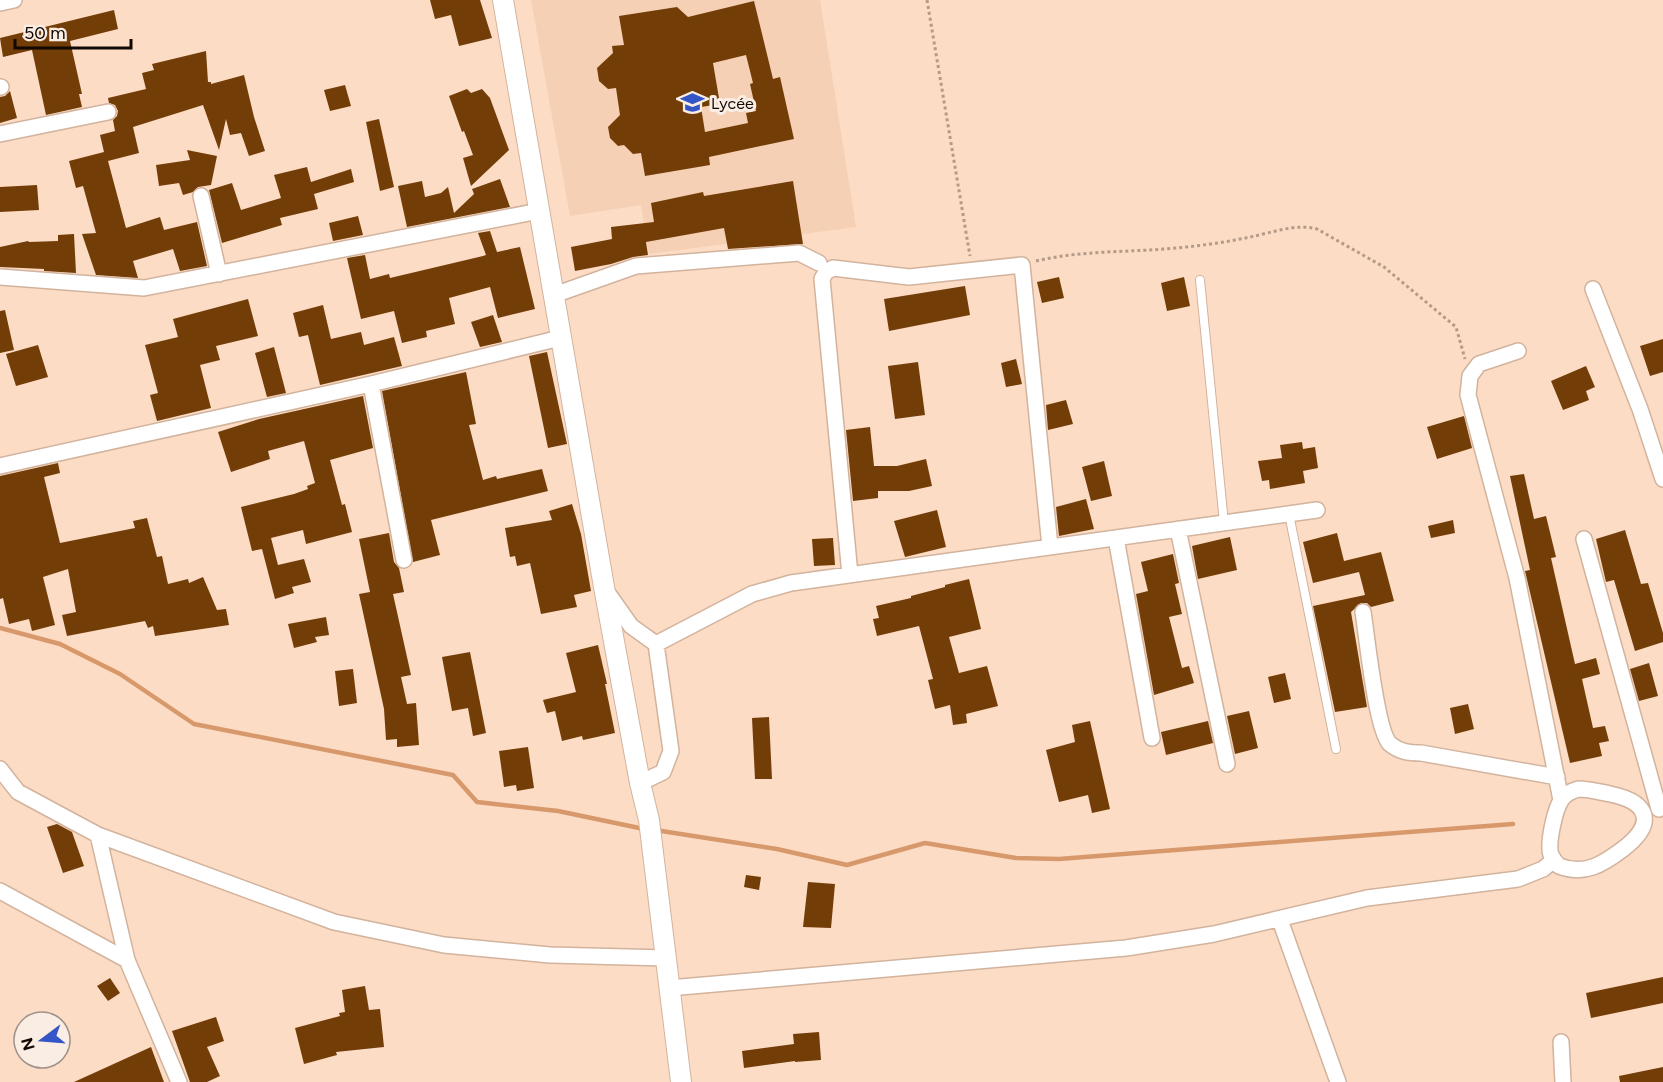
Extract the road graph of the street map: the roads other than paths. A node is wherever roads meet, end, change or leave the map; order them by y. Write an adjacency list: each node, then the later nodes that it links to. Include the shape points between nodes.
1 (14, 0): 3 (street)
2 (502, 0): 7 (street)
3 (0, 3)
4 (108, 112): 5 (street)
5 (0, 134)
6 (201, 196): 9 (street)
7 (539, 211): 9 (street); 13 (street)
8 (819, 263): 13 (street, via 799,253 636,266)
9 (219, 274): 10 (street, via 144,288)
10 (0, 277)
11 (1200, 280): 21 (lane)
12 (1593, 289): 18 (street)
13 (554, 295): 14 (street)
14 (560, 338): 16 (street); 28 (street)
15 (1518, 351): 35 (street, via 1479,363 1470,376 1468,395 1517,578)
16 (371, 384): 17 (street); 26 (street)
17 (0, 466)
18 (1663, 479)
19 (1317, 510): 20 (street)
20 (1288, 514): 21 (street); 32 (lane)
21 (1224, 523): 22 (street)
22 (1178, 529): 23 (street); 33 (street)
23 (1116, 538): 25 (street); 31 (street)
24 (1584, 539): 38 (street)
25 (1050, 547): 27 (street); 27 (street, via 1022,265 909,277 833,268 822,279)
26 (404, 560)
27 (850, 575): 30 (street, via 791,583 752,594)
28 (604, 587): 30 (street, via 631,626); 36 (street)
29 (1363, 612): 35 (street, via 1381,724 1389,742 1404,752)
30 (656, 644): 36 (street, via 671,751 663,772)
31 (1152, 738)
32 (1336, 749)
33 (1227, 764)
34 (0, 770): 40 (street, via 18,792)
35 (1557, 777): 37 (street)
36 (640, 783): 44 (street, via 650,828)
37 (1561, 800): 39 (street, via 1571,791 1585,789 1624,797 1638,805); 41 (street, via 1549,846)
38 (1661, 808): 39 (street)
39 (1643, 814): 41 (street, via 1643,827 1637,838 1606,862 1578,870 1559,866)
40 (98, 834): 44 (street, via 334,922 444,945 550,955); 45 (street)
41 (1554, 860): 43 (street, via 1518,879 1367,898)
42 (0, 891): 45 (street)
43 (1280, 920): 46 (street, via 1126,948); 50 (street)
44 (666, 958): 46 (street)
45 (127, 960): 48 (street)
46 (669, 988): 49 (street)
47 (1561, 1042): 51 (street)
48 (179, 1082)
49 (681, 1082)
50 (1338, 1082)
51 (1563, 1082)

